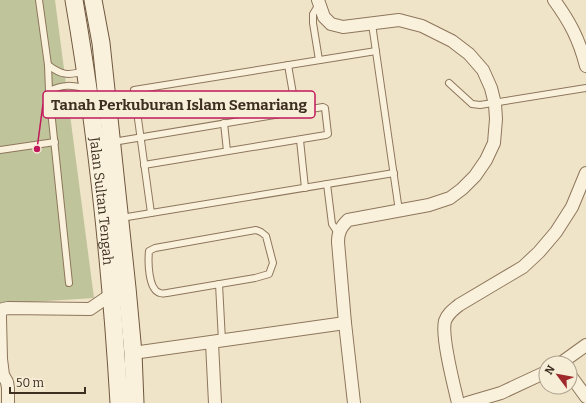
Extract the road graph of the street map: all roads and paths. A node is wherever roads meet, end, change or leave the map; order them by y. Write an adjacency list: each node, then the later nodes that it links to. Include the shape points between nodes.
1 (39, 0): 9 (lane)
2 (74, 0): 12 (main road, Jalan Sultan Tengah)
3 (93, 0): 23 (main road, Jalan Sultan Tengah, via 101,43)
4 (554, 0): 11 (street, via 575,32)
5 (318, 2): 6 (street, via 324,17 331,24 343,27); 8 (lane, via 313,14 313,23)
6 (372, 24): 7 (lane); 17 (street, via 399,20 422,26 452,41 469,54 483,70)
7 (376, 51): 8 (lane); 27 (lane)
8 (319, 60): 10 (lane)
9 (48, 65): 12 (lane, via 67,74); 16 (lane)
10 (288, 65): 18 (lane); 20 (lane, via 136,90 134,92)
11 (586, 66)
12 (86, 70): 15 (main road, Jalan Sultan Tengah)
13 (449, 83): 17 (lane, via 472,104)
14 (586, 88): 17 (lane)
15 (88, 89): 16 (lane, via 67,86); 37 (main road, Jalan Sultan Tengah, via 102,188)
16 (49, 91): 22 (lane)
17 (495, 104): 31 (street, via 494,143 475,176 450,198)
18 (296, 111): 19 (lane); 21 (lane, via 325,108 328,135)
19 (224, 123): 20 (lane); 25 (lane)
20 (140, 137): 23 (lane); 26 (lane)
21 (300, 140): 25 (lane); 30 (lane)
22 (54, 142): 24 (lane); 35 (lane)
23 (111, 142): 33 (main road, Jalan Sultan Tengah)
24 (0, 150)
25 (227, 151): 26 (lane)
26 (144, 165): 32 (lane)
27 (394, 173): 29 (lane); 31 (lane)
28 (586, 173): 53 (street, via 572,207 539,252 523,267 450,312 445,321 444,332)
29 (327, 184): 30 (lane); 34 (lane, via 332,224)
30 (305, 188): 32 (lane)
31 (399, 211): 34 (street, via 348,220)
32 (150, 213): 33 (lane)
33 (119, 218): 43 (main road, Jalan Sultan Tengah)
34 (338, 233): 40 (street)
35 (69, 283)
36 (219, 284): 36 (lane, via 269,274 273,263 266,236 256,230 149,251 150,275 154,289 159,293); 41 (lane)
37 (112, 294): 38 (street, via 90,309 8,308 3,309); 49 (main road, Jalan Sultan Tengah)
38 (0, 315)
39 (0, 318): 48 (street, via 1,359 8,388)
40 (344, 323): 41 (street); 52 (street)
41 (217, 342): 43 (street); 51 (street)
42 (586, 345): 44 (street)
43 (133, 353): 50 (main road, Jalan Sultan Tengah)
44 (573, 355)
45 (538, 376): 54 (street, via 501,393)
46 (578, 386): 47 (street)
47 (586, 397)
48 (8, 403)
49 (119, 403)
50 (135, 403)
51 (215, 403)
52 (354, 403)
53 (458, 403)
54 (467, 403)

